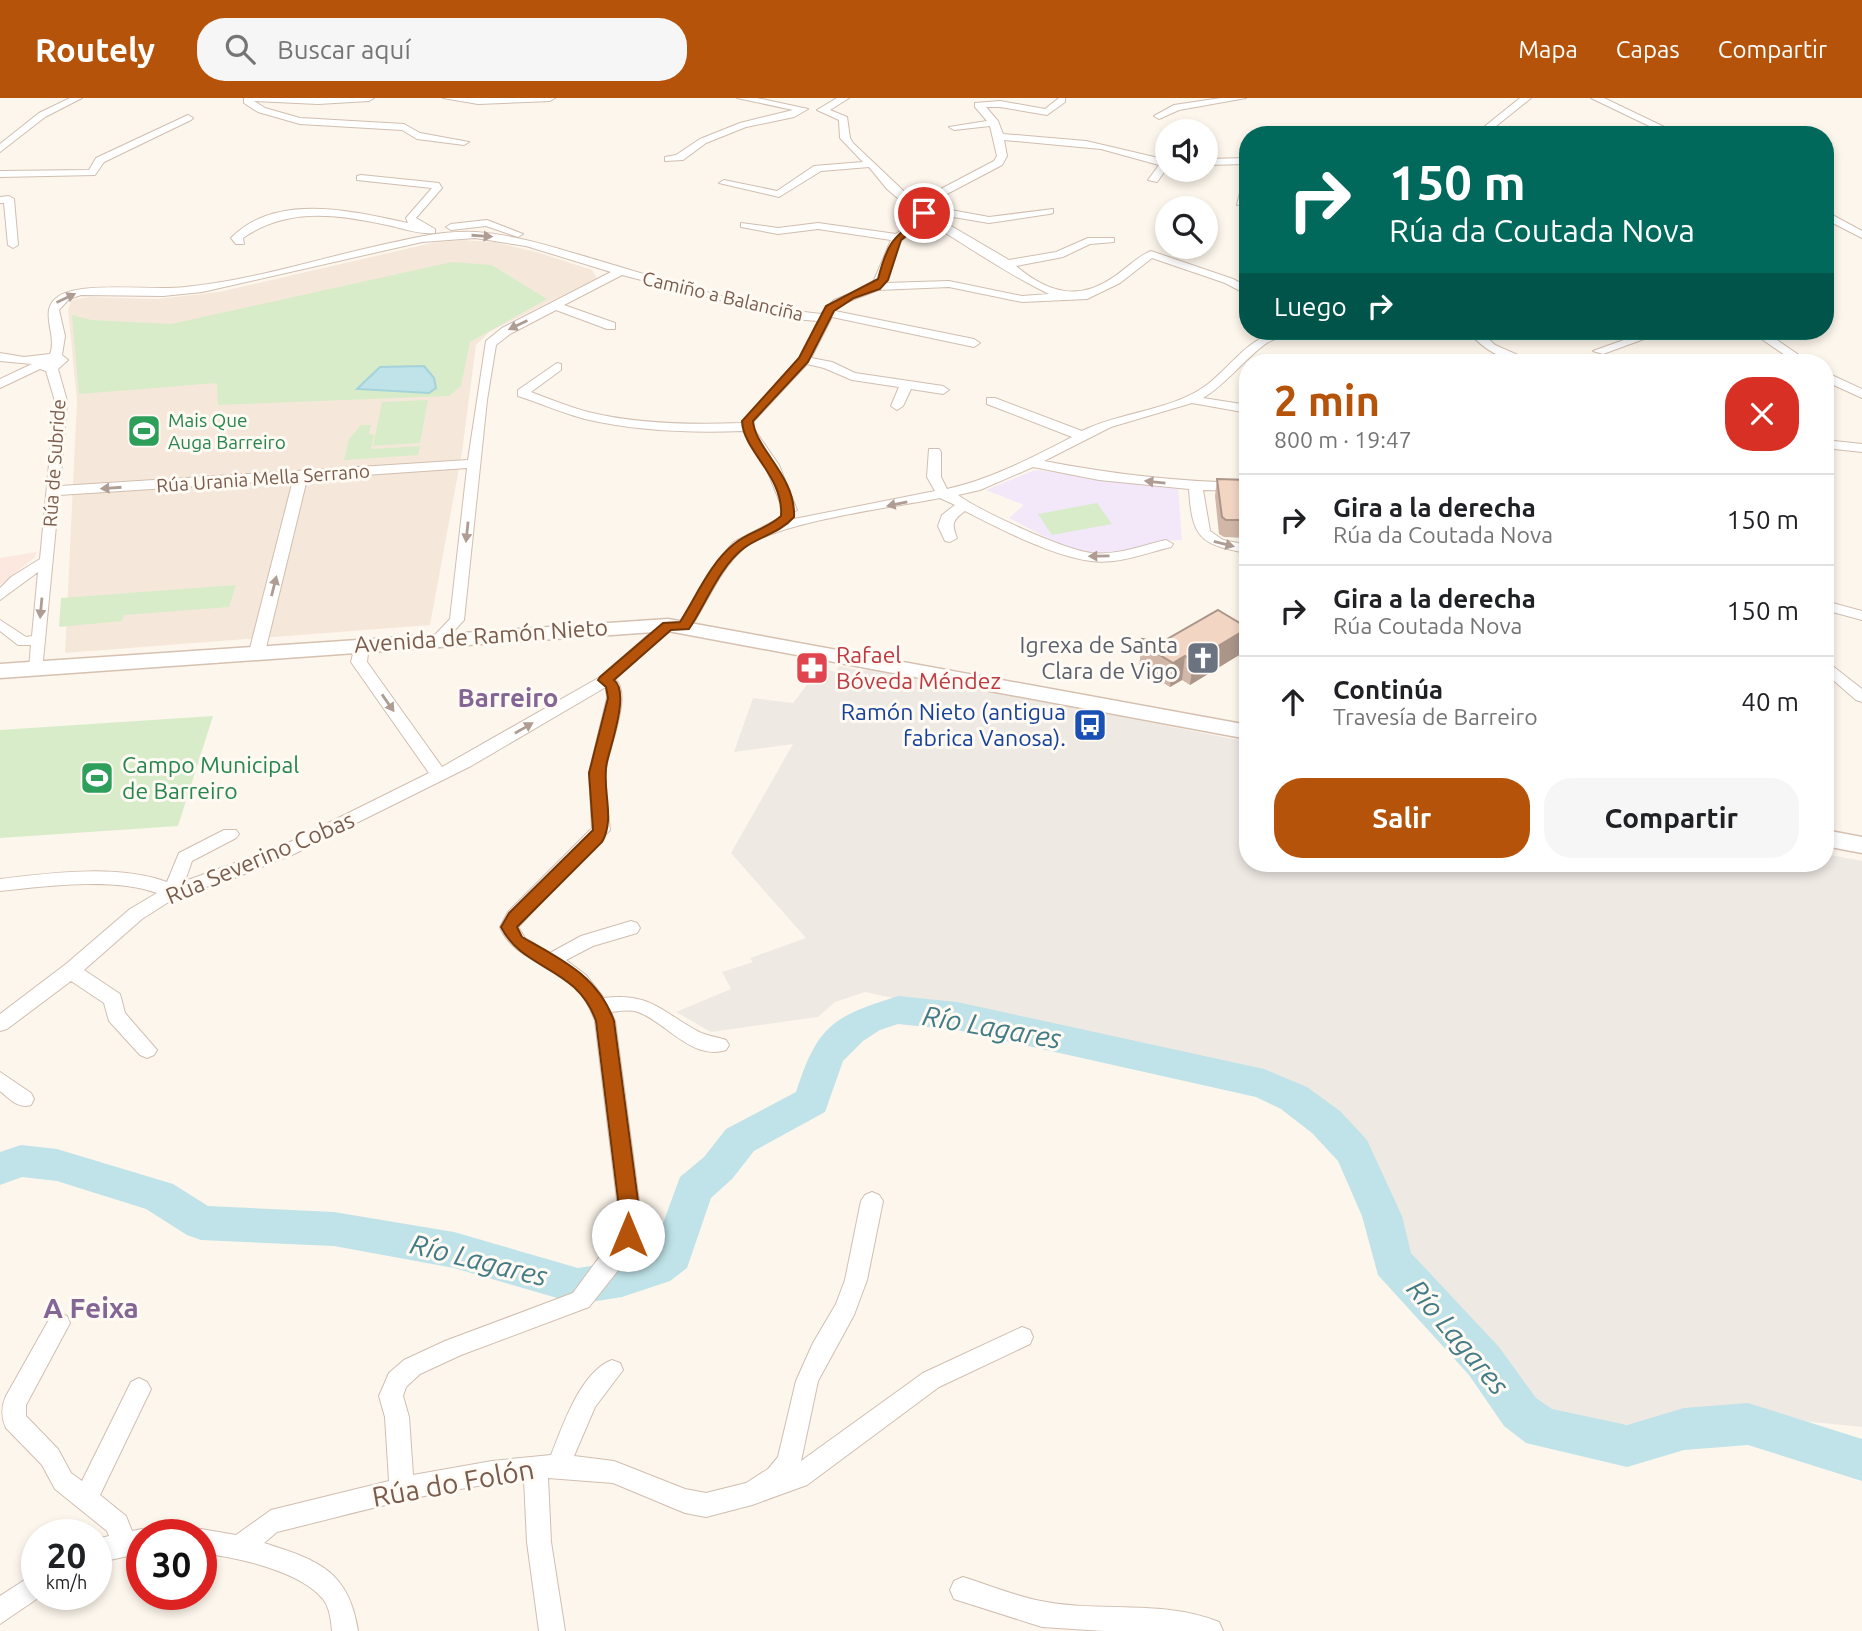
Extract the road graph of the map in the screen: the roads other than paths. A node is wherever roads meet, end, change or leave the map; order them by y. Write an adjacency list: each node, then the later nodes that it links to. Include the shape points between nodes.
1 (77, 98): 26 (street, via 42,115)
2 (250, 98): 11 (street); 25 (street, via 247,101 256,108 285,117 404,127 417,136)
3 (369, 98): 11 (street)
4 (448, 98): 5 (street)
5 (550, 98)
6 (743, 98): 13 (street)
7 (844, 98): 15 (street)
8 (1241, 98): 16 (street, via 1177,107)
9 (1526, 98): 20 (street)
10 (1596, 98): 21 (street)
11 (342, 99)
12 (1062, 100): 18 (street, via 1047,113 1000,104 978,106)
13 (769, 101): 14 (street)
14 (803, 109): 15 (street); 23 (street)
15 (822, 110): 31 (street, via 844,119 845,138)
16 (1159, 116)
17 (188, 118): 32 (street, via 100,160 91,173)
18 (994, 123): 22 (street); 24 (street)
19 (702, 126): 23 (street)
20 (1490, 126)
21 (1657, 126)
22 (954, 127)
23 (720, 134): 27 (street, via 680,158)
24 (999, 137): 30 (street, via 1091,145); 38 (street, via 1002,156 998,163)
25 (464, 142)
26 (0, 149)
27 (670, 159)
28 (1239, 161): 29 (street)
29 (1218, 162)
30 (1155, 163)
31 (872, 164): 36 (street, via 818,169 779,194); 38 (street)
32 (0, 174)
33 (361, 178): 42 (street, via 435,185 411,222)
34 (1155, 178): 35 (street)
35 (1153, 180)
36 (724, 183)
37 (0, 200): 48 (street, via 9,199)
38 (918, 210): 39 (street, via 989,220); 44 (street); 49 (street)
39 (1049, 211)
40 (1834, 219): 43 (street)
41 (745, 225): 44 (street, via 778,231 818,226)
42 (436, 230): 46 (street, via 288,212 243,232 236,238); 47 (street, via 487,223 521,236); 53 (street, via 213,282 122,286)
43 (1862, 235)
44 (898, 238): 51 (street, via 883,280)
45 (1110, 240): 49 (street, via 1088,241 1059,255)
46 (240, 242)
47 (527, 243): 50 (street, Camiño a Balanciña); 53 (street, one-way to 47, via 202,289 435,238 475,236)
48 (12, 245)
49 (1007, 264): 54 (street, via 1022,277)
50 (621, 271): 55 (street); 56 (street, Camiño a Balanciña, via 750,305)
51 (876, 287): 54 (street, via 948,284 1022,299); 56 (street, via 838,302)
52 (1239, 287): 54 (street, via 1151,254 1095,294)
53 (97, 292): 70 (street, Rúa de Subride, one-way to 53, via 60,346 54,304 67,295)
54 (1064, 297)
55 (556, 306): 57 (street); 87 (street, one-way to 87, via 506,331 491,344)
56 (826, 316): 62 (street, Camiño a Balanciña); 68 (street)
57 (611, 326)
58 (1263, 340): 64 (street)
59 (1483, 340): 65 (street)
60 (1633, 340): 63 (street)
61 (1771, 340): 66 (street)
62 (974, 343)
63 (1599, 351)
64 (1248, 354)
65 (1507, 354)
66 (1791, 354)
67 (0, 357): 70 (street)
68 (804, 360): 74 (street, via 852,376); 81 (street, via 752,414)
69 (1239, 362): 77 (street)
70 (46, 363): 73 (street); 91 (street, Rúa de Subride, via 61,401)
71 (557, 367): 81 (street, via 522,393 593,417 641,425)
72 (1834, 380): 76 (street)
73 (0, 384)
74 (906, 386): 75 (street); 79 (street)
75 (943, 390)
76 (1862, 394)
77 (1192, 399): 80 (street); 82 (street, via 1126,416)
78 (991, 401): 82 (street)
79 (897, 406)
80 (1239, 408)
81 (747, 427): 94 (street, via 772,465)
82 (1082, 436): 86 (street)
83 (1834, 445): 84 (street)
84 (1862, 448)
85 (934, 452): 92 (street, via 934,477)
86 (1031, 463): 89 (street, one-way to 86); 92 (street)
87 (474, 464): 88 (street, Rúa Urania Mella Serrano); 106 (street, one-way to 106, via 457,620)
88 (301, 476): 91 (street, Rúa Urania Mella Serrano, one-way to 91); 109 (street, one-way to 88)
89 (1196, 486): 90 (street); 99 (street, one-way to 99, via 1201,533 1207,539)
90 (1239, 487)
91 (52, 491): 100 (street, Rúa de Subride)
92 (946, 494): 93 (street); 95 (street, one-way to 95)
93 (964, 505): 97 (street, via 947,518); 98 (street, one-way to 93, via 1089,556 1061,549)
94 (790, 510): 95 (street); 96 (street)
95 (812, 518): 96 (street)
96 (776, 527): 105 (street, Rúa Severino Cobas, via 739,545)
97 (950, 538)
98 (1166, 544)
99 (1239, 547)
100 (46, 561): 101 (street); 107 (street, Rúa de Subride, one-way to 107)
101 (0, 596)
102 (1834, 608): 103 (street)
103 (1862, 617)
104 (0, 624): 107 (street, via 23,642)
105 (676, 626): 106 (main road, Avenida de Ramón Nieto); 113 (street, Rúa Severino Cobas); 115 (main road, Avenida de Ramón Nieto)
106 (439, 639): 108 (main road, Avenida de Ramón Nieto)
107 (38, 640): 110 (street, Rúa de Subride)
108 (361, 644): 109 (main road, Avenida de Ramón Nieto); 116 (street, one-way to 116, via 359,662)
109 (257, 652): 110 (main road, Avenida de Ramón Nieto)
110 (37, 668): 111 (main road, Avenida de Ramón Nieto)
111 (0, 671)
112 (1834, 673): 114 (street)
113 (605, 680): 116 (street, Rúa Severino Cobas, one-way to 113); 123 (street, via 612,685 615,698 597,773 597,838 509,927 516,941)
114 (1862, 698)
115 (1239, 730)
116 (438, 774): 121 (street, Rúa Severino Cobas, via 288,849)
117 (230, 834): 121 (street, via 185,857)
118 (1834, 840): 119 (main road)
119 (1862, 845)
120 (0, 885): 121 (street, via 114,879 157,884)
121 (172, 892): 124 (street, Rúa Severino Cobas, via 136,914)
122 (631, 928): 123 (street, via 587,942)
123 (552, 960): 125 (street, via 576,976)
124 (73, 969): 126 (street, Rúa Severino Cobas); 128 (street, via 113,999 116,1016)
125 (600, 1006): 127 (street, via 631,1003 648,1008 700,1044); 137 (street, via 630,1216 628,1235 581,1300 453,1348 412,1367 397,1380 391,1396)
126 (0, 1024)
127 (719, 1045)
128 (147, 1050)
129 (0, 1080): 130 (street)
130 (24, 1099)
131 (872, 1201): 138 (street, Rúa do Folón, via 856,1280 807,1381 789,1462)
132 (58, 1323): 139 (street, via 14,1404 14,1420 50,1457 63,1480)
133 (1022, 1337): 138 (street, Rúa do Folón, via 931,1380 799,1477)
134 (612, 1370): 136 (street, via 586,1400)
135 (139, 1390): 139 (street)
136 (547, 1467): 137 (street, Rúa do Folón); 138 (street, Rúa do Folón, via 614,1472 706,1505); 147 (street, via 539,1542)
137 (402, 1489): 142 (street, Rúa do Folón, via 271,1522)
138 (752, 1493)
139 (86, 1499): 140 (street)
140 (126, 1535)
141 (217, 1543): 142 (street)
142 (241, 1546): 146 (street, via 310,1575 331,1589)
143 (963, 1590): 148 (street, via 1042,1614 1172,1623)
144 (21, 1596): 145 (street)
145 (0, 1611)
146 (345, 1631)
147 (552, 1631)
148 (1210, 1631)

